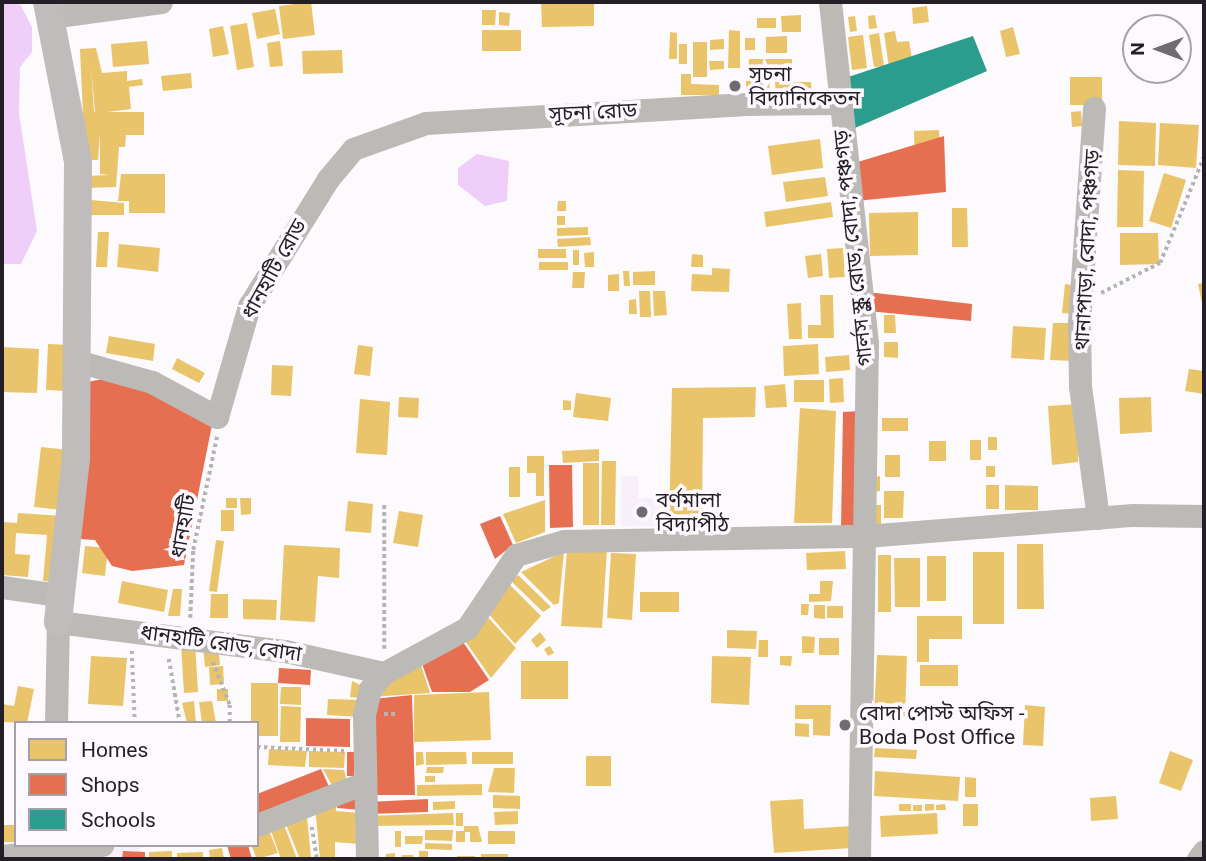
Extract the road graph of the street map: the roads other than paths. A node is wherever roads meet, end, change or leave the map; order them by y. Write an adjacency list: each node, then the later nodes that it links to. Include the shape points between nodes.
1 (161, 2): 3 (street)
2 (830, 2): 4 (street, গার্লস স্কুল রোড, বোদা, পঞ্চগড়)
3 (49, 10): 7 (main road, via 78,162)
4 (838, 103): 6 (street, সূচনা রোড, via 426,123); 10 (street, গার্লস স্কুল রোড, বোদা, পঞ্চগড়, via 867,343)
5 (1094, 108): 9 (street, থানাপাড়া, বোদা, পঞ্চগড়, via 1080,386)
6 (353, 149): 7 (street, ধানহাটি রোড, via 309,206 248,306 217,417 152,382)
7 (76, 361): 12 (main road, via 76,458)
8 (1204, 516): 9 (street)
9 (1098, 518): 10 (street)
10 (863, 536): 13 (street, via 552,545 516,555 467,628); 21 (street, গার্লস স্কুল রোড, বোদা, পঞ্চগড়)
11 (2, 587): 12 (street, ধানহাটি রোড, বোদা)
12 (59, 608): 13 (street, ধানহাটি রোড, বোদা, via 166,636 318,657); 14 (street)
13 (384, 673): 15 (street, via 370,689)
14 (56, 721)
15 (364, 783): 16 (street); 20 (street)
16 (259, 824)
17 (53, 848): 19 (street)
18 (1204, 851): 22 (street)
19 (2, 856)
20 (367, 859)
21 (859, 859)
22 (1198, 859)

